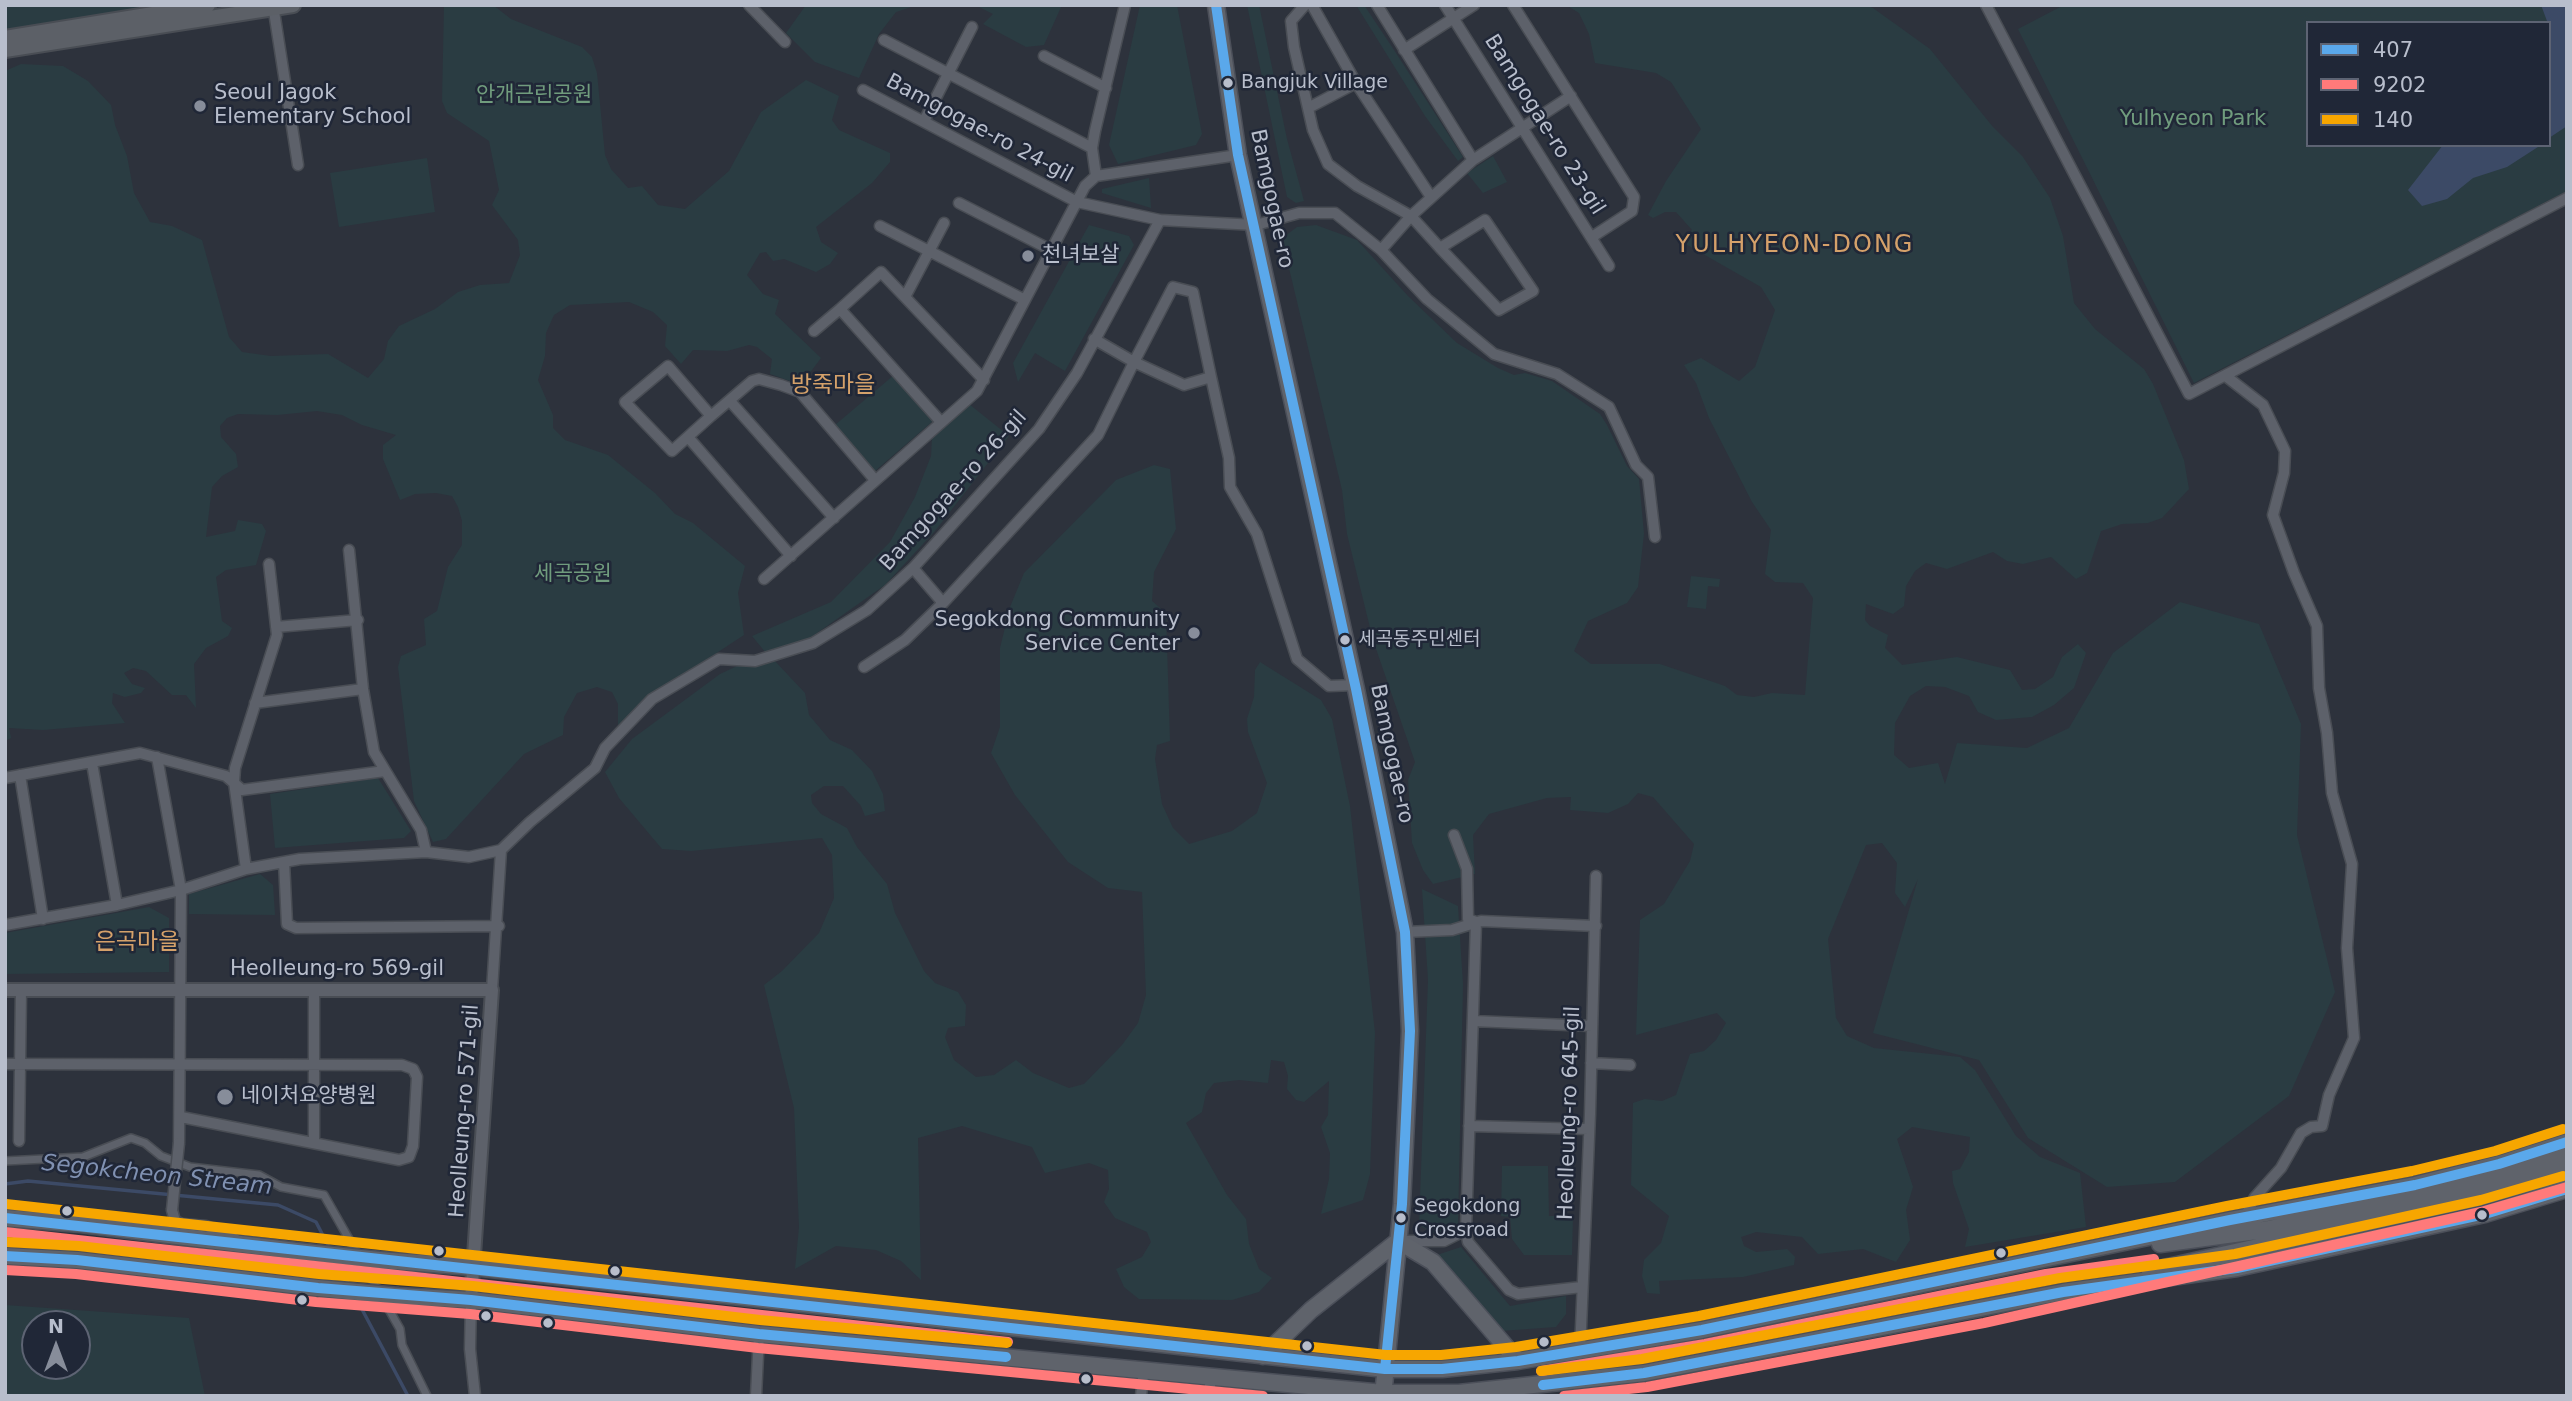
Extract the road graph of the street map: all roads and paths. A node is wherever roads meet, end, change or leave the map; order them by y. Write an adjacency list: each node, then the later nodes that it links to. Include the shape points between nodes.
1 (208, 5): 16 (main road)
2 (293, 5): 13 (main road)
3 (749, 5): 18 (street)
4 (1125, 5): 24 (street, Bamgogae-ro 24-gil)
5 (1216, 5): 31 (main road, Bamgogae-ro)
6 (1305, 5): 27 (street, via 1292,21)
7 (1312, 5): 23 (street)
8 (1377, 5): 20 (street)
9 (1445, 5): 14 (street, Bamgogae-ro 23-gil)
10 (1474, 5): 14 (street)
11 (1513, 5): 26 (street, Bamgogae-ro 23-gil)
12 (1986, 5): 57 (street, via 2189,394)
13 (273, 7): 19 (main road); 33 (street)
14 (1454, 19): 20 (street); 29 (street, Bamgogae-ro 23-gil)
15 (972, 27): 22 (street, Bamgogae-ro 24-gil)
16 (5, 38)
17 (884, 40): 22 (street, Bamgogae-ro 24-gil)
18 (785, 42)
19 (5, 50)
20 (1404, 50): 32 (street)
21 (1044, 56): 24 (street)
22 (949, 74): 28 (street); 30 (street, Bamgogae-ro 24-gil)
23 (1356, 83): 27 (street); 35 (street)
24 (1106, 88): 30 (street, Bamgogae-ro 24-gil)
25 (863, 90): 28 (street, Bamgogae-ro 24-gil)
26 (1571, 96): 29 (street); 44 (street, Bamgogae-ro 23-gil, via 1634,197 1632,211)
27 (1310, 107): 39 (street, via 1313,130 1328,164)
28 (924, 121): 37 (street, Bamgogae-ro 24-gil)
29 (1523, 128): 32 (street); 44 (street, Bamgogae-ro 23-gil)
30 (1092, 148): 34 (street, Bamgogae-ro 24-gil)
31 (1238, 155): 34 (street, Bamgogae-ro 24-gil); 42 (main road, Bamgogae-ro)
32 (1473, 160): 35 (street)
33 (298, 165)
34 (1096, 176): 37 (street, Bamgogae-ro 24-gil)
35 (1431, 197): 39 (street)
36 (2567, 198): 57 (street)
37 (1077, 202): 40 (street); 48 (street, Bamgogae-ro 24-gil)
38 (959, 203): 48 (street)
39 (1411, 216): 45 (street); 46 (street)
40 (1160, 220): 42 (street); 54 (street, Bamgogae-ro 26-gil)
41 (944, 223): 47 (street)
42 (1256, 225): 46 (street, via 1299,213 1335,214); 75 (main road, Bamgogae-ro)
43 (880, 226): 47 (street)
44 (1592, 237): 49 (street, Bamgogae-ro 23-gil)
45 (1440, 248): 45 (street, via 1499,310 1533,290 1485,220)
46 (1381, 250): 65 (street, via 1427,299 1494,354 1558,374 1609,407 1636,465 1648,477)
47 (930, 251): 50 (street); 51 (street)
48 (1053, 251): 51 (street, Bamgogae-ro 24-gil)
49 (1609, 267)
50 (905, 297): 52 (street, via 881,272); 58 (street)
51 (1025, 300): 58 (street, Bamgogae-ro 24-gil)
52 (840, 309): 53 (street); 61 (street)
53 (814, 331)
54 (1094, 339): 55 (street); 69 (street, Bamgogae-ro 26-gil, via 1039,429)
55 (1134, 362): 56 (street, via 1185,385); 56 (street, via 1173,288 1193,292); 71 (street, via 1098,435)
56 (1211, 377): 75 (street, via 1230,458 1230,487 1256,534 1297,659 1329,686)
57 (2227, 377): 121 (street, via 2263,405 2286,451 2273,515 2317,626 2319,688 2332,793 2352,864 2347,948 2354,1038 2329,1095 2322,1126 2301,1133)
58 (984, 380): 61 (street, Bamgogae-ro 24-gil)
59 (730, 401): 60 (street); 63 (street, via 759,379 800,392); 64 (street)
60 (711, 416): 62 (street); 62 (street, via 668,366 625,402 672,451)
61 (941, 422): 63 (street, Bamgogae-ro 24-gil)
62 (688, 437): 67 (street)
63 (875, 480): 64 (street, Bamgogae-ro 24-gil)
64 (834, 518): 67 (street, Bamgogae-ro 24-gil)
65 (1655, 537)
66 (349, 550): 72 (street)
67 (790, 556): 70 (street, Bamgogae-ro 24-gil)
68 (269, 564): 73 (street)
69 (913, 568): 71 (street); 85 (street, Bamgogae-ro 26-gil, via 867,610 813,643 755,661 719,659 674,685 632,717 604,748 595,768)
70 (764, 579)
71 (943, 603): 74 (street, via 905,640)
72 (358, 620): 73 (street); 76 (street)
73 (276, 627): 77 (street)
74 (864, 667)
75 (1356, 685): 97 (main road, Bamgogae-ro)
76 (363, 689): 77 (street); 80 (street, via 374,752)
77 (255, 703): 83 (street)
78 (157, 757): 79 (street, via 140,753); 83 (street); 90 (street)
79 (92, 763): 81 (street); 91 (street)
80 (385, 771): 83 (street, via 242,790); 86 (street, via 421,830)
81 (20, 775): 82 (street); 92 (street)
82 (5, 778)
83 (234, 782): 88 (street)
84 (1454, 835): 93 (street, via 1467,869 1468,919)
85 (501, 850): 86 (street, via 469,858); 95 (street, Heolleung-ro 571-gil)
86 (426, 852): 87 (street, via 375,852)
87 (284, 862): 88 (street); 95 (street, via 287,924 296,928)
88 (246, 869): 90 (street)
89 (1596, 876): 96 (street, Heolleung-ro 645-gil)
90 (181, 890): 91 (street); 99 (street)
91 (117, 905): 92 (street)
92 (43, 919): 94 (street)
93 (1476, 922): 96 (street); 97 (street, via 1452,930); 103 (street)
94 (5, 925)
95 (499, 926): 102 (street, Heolleung-ro 571-gil)
96 (1596, 926): 104 (street, Heolleung-ro 645-gil)
97 (1405, 932): 124 (main road, Bamgogae-ro, via 1410,1031)
98 (21, 989): 99 (street, Heolleung-ro 569-gil); 101 (street, Heolleung-ro 569-gil); 107 (street)
99 (182, 989): 100 (street, Heolleung-ro 569-gil); 108 (street)
100 (314, 989): 102 (street, Heolleung-ro 569-gil); 109 (street)
101 (5, 990)
102 (492, 990): 128 (street, Heolleung-ro 571-gil)
103 (1472, 1021): 104 (street); 112 (street)
104 (1592, 1026): 105 (street, Heolleung-ro 645-gil)
105 (1591, 1063): 110 (street); 113 (street, Heolleung-ro 645-gil)
106 (5, 1064): 107 (street)
107 (19, 1064): 108 (street); 114 (street)
108 (182, 1065): 109 (street); 111 (street)
109 (314, 1065): 116 (street); 116 (street, via 402,1065 413,1069 417,1077 409,1157 399,1160)
110 (1630, 1065)
111 (181, 1117): 116 (street); 125 (street, bridge, via 172,1210 175,1221 206,1226)
112 (1469, 1126): 113 (street); 123 (street)
113 (1590, 1129): 129 (street, Heolleung-ro 645-gil)
114 (19, 1141)
115 (2567, 1142): 121 (main road, via 2415,1185)
116 (314, 1143)
117 (2567, 1158): 127 (main road, via 2474,1186 2264,1230)
118 (5, 1161): 142 (street, via 83,1157 131,1139 190,1167 259,1175 281,1187 324,1195 400,1329 402,1345)
119 (2567, 1172): 130 (main road, via 2478,1198)
120 (2567, 1189): 130 (main road, via 2485,1214 2237,1268)
121 (2245, 1217): 127 (main road)
122 (5, 1219): 125 (main road)
123 (1466, 1230): 124 (street, via 1444,1241); 129 (street, via 1468,1242 1509,1290 1518,1294)
124 (1398, 1241): 134 (main road, via 1311,1310); 135 (main road, via 1433,1262); 137 (main road, Bamgogae-ro)
125 (245, 1244): 128 (main road, bridge)
126 (5, 1256): 131 (main road, bridge)
127 (2043, 1260): 133 (main road)
128 (473, 1267): 131 (street, Heolleung-ro 571-gil); 134 (main road)
129 (1582, 1287): 133 (street, Heolleung-ro 645-gil)
130 (2063, 1292): 140 (main road, via 1644,1373)
131 (471, 1300): 132 (main road); 143 (street, via 471,1385)
132 (759, 1334): 136 (main road); 144 (street)
133 (1580, 1351): 135 (main road)
134 (1263, 1356): 137 (main road)
135 (1518, 1361): 137 (main road)
136 (1144, 1368): 138 (main road); 145 (street)
137 (1385, 1369): 141 (main road, Bamgogae-ro)
138 (1211, 1375): 139 (main road); 146 (street)
139 (1251, 1381): 141 (main road); 147 (main road)
140 (1506, 1392): 141 (main road)
141 (1383, 1395)
142 (427, 1396)
143 (475, 1396)
144 (756, 1396)
145 (1141, 1396)
146 (1209, 1396)
147 (1264, 1396)

